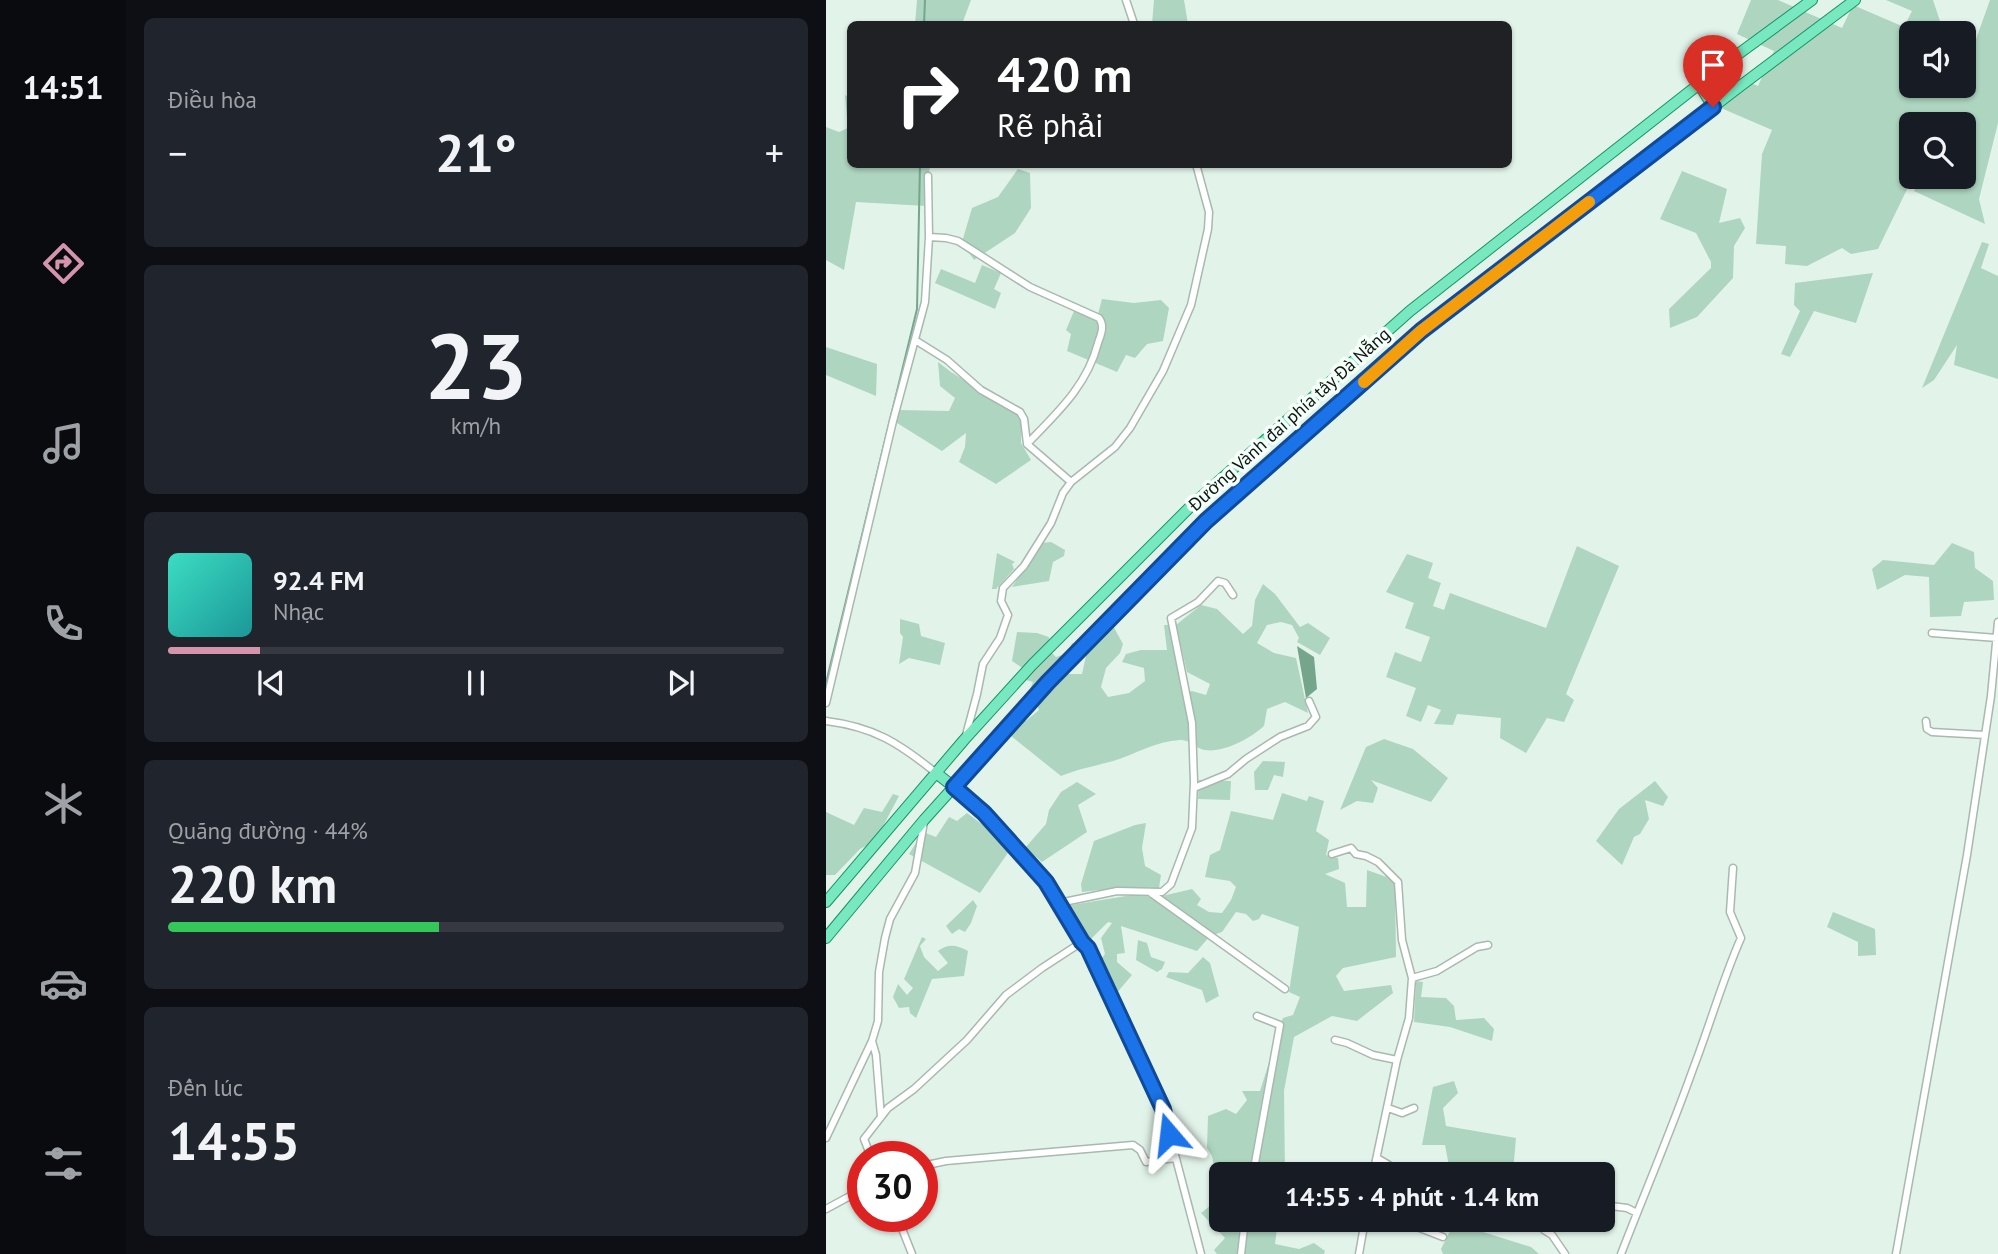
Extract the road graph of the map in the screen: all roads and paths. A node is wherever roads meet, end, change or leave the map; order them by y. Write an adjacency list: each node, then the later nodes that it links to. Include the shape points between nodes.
1 (1126, 0): 4 (street)
2 (1812, 0): 5 (main road, Đường Vành đai phía tây Đà Nẵng)
3 (1855, 0): 6 (main road, Đường Vành đai phía tây Đà Nẵng)
4 (1133, 21)
5 (1699, 85): 6 (main road); 22 (main road, Đường Vành đai phía tây Đà Nẵng, via 1357,357 1191,506)
6 (1713, 107): 24 (main road, Đường Vành đai phía tây Đà Nẵng, via 1421,331 1206,521 1048,682)
7 (1197, 168): 12 (street, via 1209,221 1191,305 1163,371 1130,428 1115,447)
8 (928, 176): 9 (street)
9 (929, 237): 10 (street, via 925,302); 11 (street, via 958,242 1030,287 1102,322 1096,353 1081,385)
10 (915, 340): 11 (street, via 981,390 1020,411); 18 (street)
11 (1027, 444): 12 (street)
12 (1071, 482): 22 (street, via 1024,566 1003,588 1001,601 1008,615 983,664)
13 (1233, 595): 25 (street, via 1218,581 1198,602 1171,618 1192,723)
14 (1998, 622): 16 (street)
15 (1932, 633): 16 (street)
16 (1997, 638): 21 (street)
17 (1309, 701): 25 (street, via 1316,714 1308,726 1280,737 1227,774)
18 (826, 703)
19 (826, 721): 23 (street, via 854,725 902,746)
20 (1926, 721): 21 (street, via 1927,729 1934,733)
21 (1985, 735): 68 (street)
22 (964, 740): 23 (main road, Đường Vành đai phía tây Đà Nẵng)
23 (936, 773): 24 (main road); 30 (main road, Đường Vành đai phía tây Đà Nẵng)
24 (954, 787): 26 (main road, Đường Vành đai phía tây Đà Nẵng); 31 (street, via 993,823)
25 (1194, 788): 29 (street, via 1192,828 1171,884 1162,892)
26 (924, 820): 32 (main road, Đường Vành đai phía tây Đà Nẵng); 39 (street, via 915,873 890,919 878,972 878,1021)
27 (1332, 854): 35 (street, via 1352,848 1378,862 1398,883 1402,940)
28 (1733, 868): 55 (street, via 1731,912 1741,938)
29 (1149, 892): 31 (street, via 1117,891); 36 (street)
30 (826, 902)
31 (1059, 903): 33 (street)
32 (826, 938)
33 (1082, 942): 43 (street, via 1006,995 967,1040); 46 (street, via 1163,1109)
34 (1488, 945): 35 (street, via 1437,971)
35 (1412, 978): 40 (street, via 1409,1018)
36 (1285, 989)
37 (1257, 1016): 48 (street, via 1280,1025)
38 (1335, 1040): 40 (street)
39 (872, 1041): 43 (street); 44 (street)
40 (1397, 1060): 41 (street)
41 (1388, 1108): 42 (street, via 1402,1113); 47 (street)
42 (1414, 1108)
43 (881, 1117): 45 (street)
44 (826, 1138)
45 (865, 1141)
46 (1175, 1158): 51 (street, via 1146,1162 1133,1145); 63 (street)
47 (1377, 1158): 49 (street); 50 (street)
48 (1255, 1162)
49 (1376, 1162)
50 (1384, 1162)
51 (938, 1163)
52 (847, 1198): 54 (street)
53 (1615, 1206): 55 (street)
54 (826, 1209)
55 (1637, 1213): 67 (street)
56 (903, 1232): 62 (street)
57 (1244, 1232): 64 (street)
58 (1363, 1232): 65 (street)
59 (1430, 1232): 61 (street)
60 (1547, 1232): 66 (street)
61 (1443, 1237)
62 (912, 1254)
63 (1201, 1254)
64 (1241, 1254)
65 (1359, 1254)
66 (1565, 1254)
67 (1621, 1254)
68 (1896, 1254)

